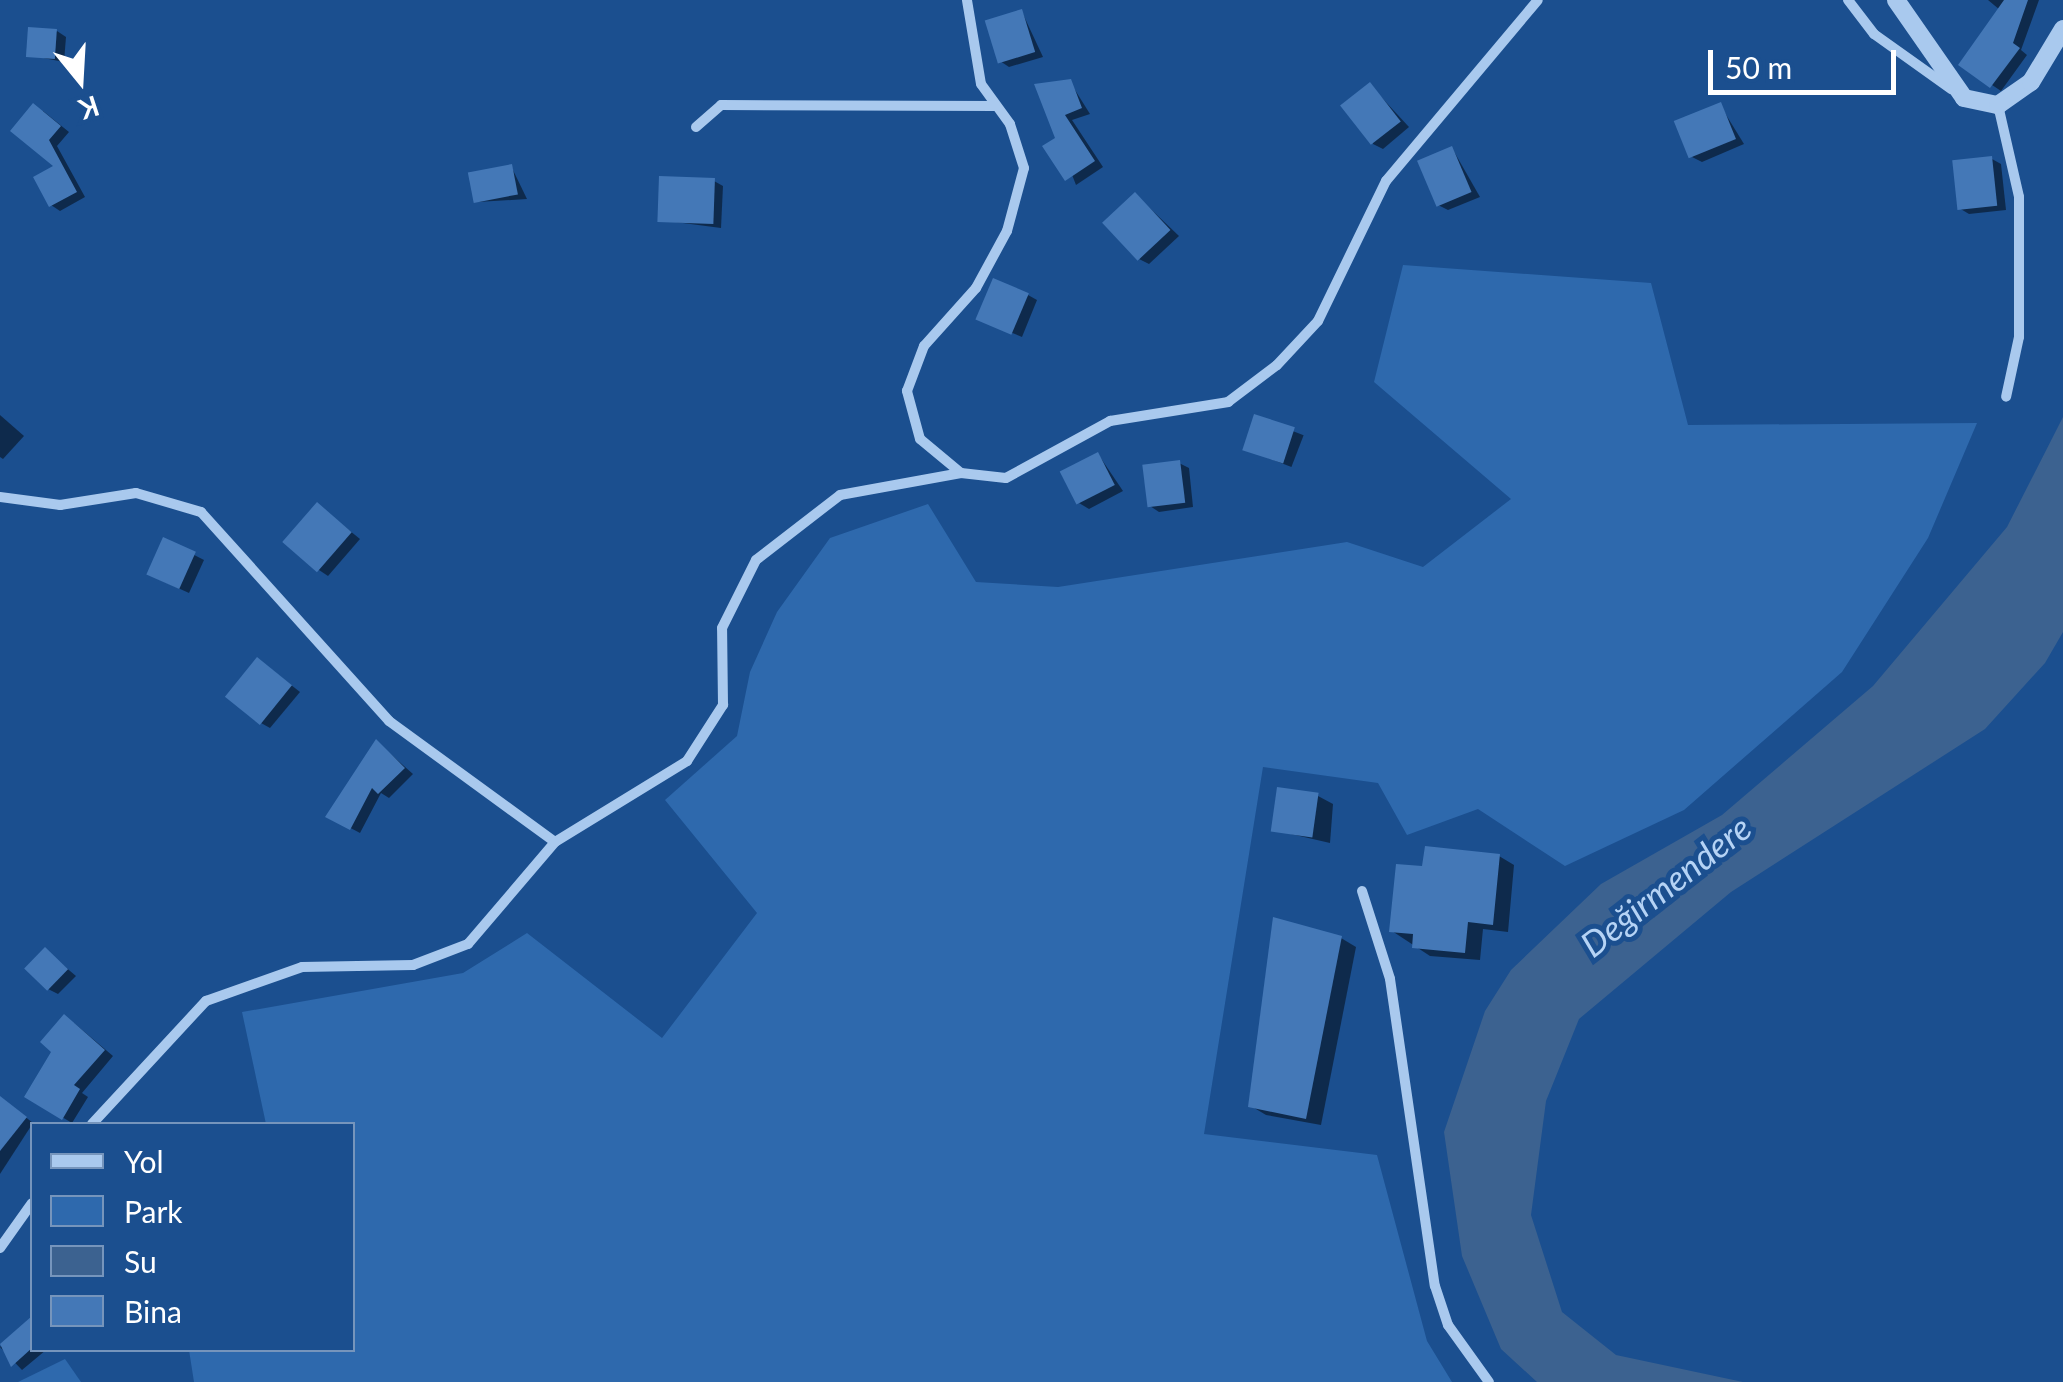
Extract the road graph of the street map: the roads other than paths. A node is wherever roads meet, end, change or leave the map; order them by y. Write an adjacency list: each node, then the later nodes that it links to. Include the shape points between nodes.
1 (967, 0): 8 (street, via 981,84)
2 (1538, 0): 11 (street, via 1386,181 1318,322 1277,365 1228,402 1110,421 1006,478)
3 (1848, 0): 6 (street, via 1874,34)
4 (1896, 0): 6 (street)
5 (2063, 28): 7 (street, via 2032,82)
6 (1964, 98): 7 (street)
7 (1998, 105): 10 (street, via 2019,197 2019,337)
8 (996, 106): 9 (street, via 720,104); 11 (street, via 1024,168 1007,230 976,288 924,346 907,391 920,439)
9 (696, 127)
10 (2006, 396)
11 (961, 474): 13 (street, via 840,495 756,560 722,628 723,706 687,760)
12 (0, 497): 13 (street, via 60,506 136,492 201,512 389,721)
13 (555, 842): 15 (street, via 468,944 413,965 302,967 206,1001)
14 (1362, 892): 18 (street, via 1390,979 1436,1286 1448,1324)
15 (94, 1122)
16 (30, 1206): 17 (street)
17 (0, 1248)
18 (1489, 1382)

